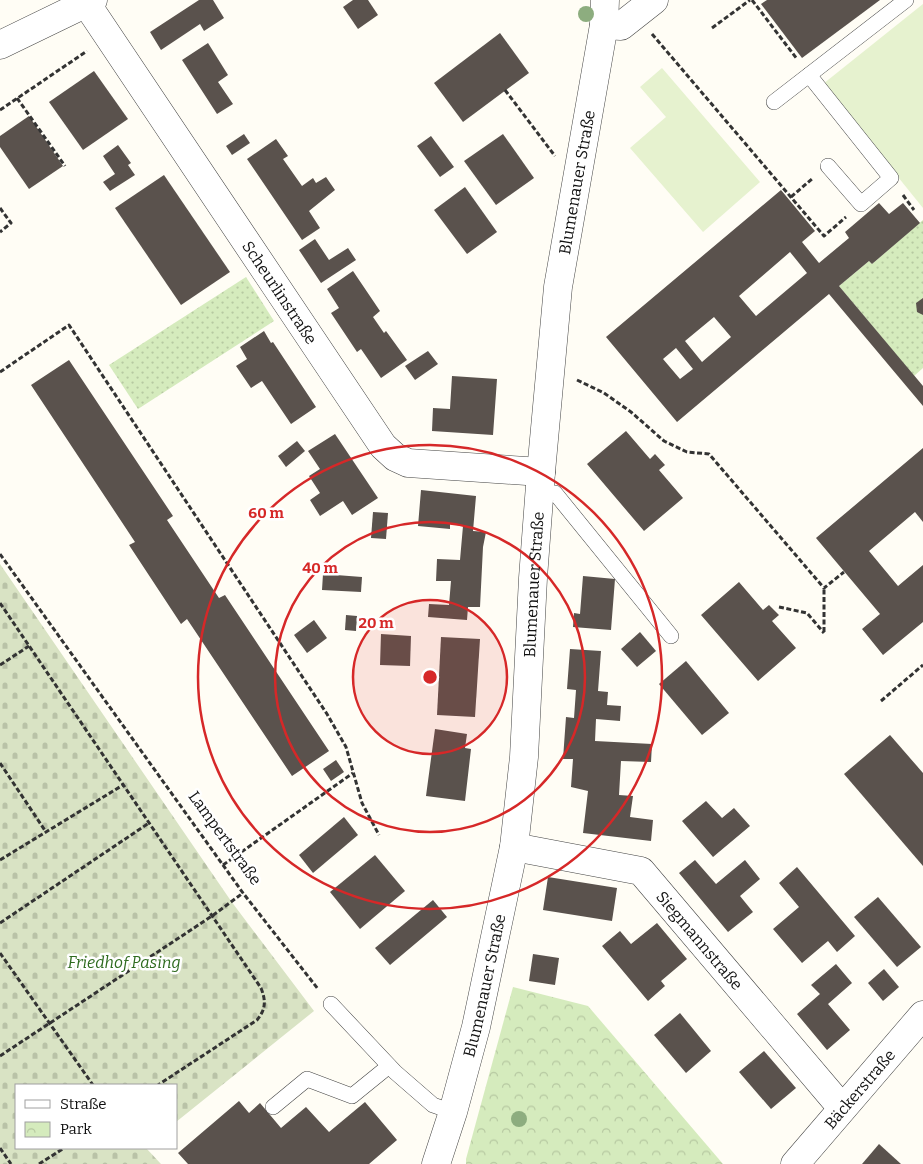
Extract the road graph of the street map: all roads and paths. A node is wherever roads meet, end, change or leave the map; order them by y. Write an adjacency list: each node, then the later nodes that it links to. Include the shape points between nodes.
1 (654, 0): 5 (street, via 620,26)
2 (751, 0): 7 (path); 10 (path)
3 (906, 0): 10 (lane)
4 (88, 1): 8 (street, Scheurlinstraße); 9 (street)
5 (604, 13): 23 (street, Blumenauer Straße, via 558,287)
6 (647, 28): 18 (path, via 824,236)
7 (712, 28)
8 (108, 37): 12 (path); 23 (street, Scheurlinstraße, via 383,446 408,463)
9 (0, 45)
10 (809, 75): 13 (lane); 18 (lane, via 891,178)
11 (505, 90): 15 (path)
12 (17, 98): 14 (path); 16 (path)
13 (774, 102)
14 (0, 110)
15 (556, 158)
16 (66, 166)
17 (828, 166): 18 (lane)
18 (861, 204)
19 (0, 208): 20 (path, via 11,224)
20 (0, 232)
21 (0, 372): 35 (path, via 69,325 327,714 346,747)
22 (577, 380): 26 (path, via 604,392 664,441 686,452 709,454)
23 (540, 482): 29 (lane, via 556,493); 40 (street, Blumenauer Straße, via 524,757)
24 (0, 554): 42 (path, Lampertstraße)
25 (844, 572): 26 (path)
26 (824, 588): 28 (path, via 824,633 807,613)
27 (0, 603): 30 (path)
28 (779, 607)
29 (671, 636)
30 (29, 646): 31 (path); 36 (path)
31 (0, 665)
32 (923, 665): 33 (path)
33 (881, 701)
34 (0, 763): 38 (path)
35 (353, 773): 39 (path, via 362,803); 42 (path)
36 (123, 785): 37 (path); 38 (path)
37 (149, 823): 44 (path); 45 (path)
38 (46, 832): 41 (path)
39 (379, 835)
40 (514, 847): 55 (street, Siegmannstraße, via 640,871); 56 (street, Blumenauer Straße, via 476,1027)
41 (0, 860)
42 (222, 865): 43 (path, Lampertstraße)
43 (243, 893): 44 (path); 47 (path, Lampertstraße)
44 (212, 916): 49 (path); 53 (path, via 261,988 264,1012 257,1020)
45 (0, 923)
46 (0, 953): 49 (path)
47 (331, 1004): 51 (lane)
48 (923, 1015): 55 (street, Bäckerstraße)
49 (50, 1023): 50 (path); 52 (path)
50 (0, 1056)
51 (389, 1066): 54 (lane, via 352,1096 307,1079); 56 (lane, via 434,1105)
52 (92, 1084)
53 (160, 1084)
54 (273, 1107)
55 (842, 1108): 62 (street, Bäckerstraße)
56 (453, 1112): 61 (street, Blumenauer Straße)
57 (0, 1148): 59 (path)
58 (62, 1149): 60 (path)
59 (11, 1164)
60 (39, 1164)
61 (436, 1164)
62 (795, 1164)

